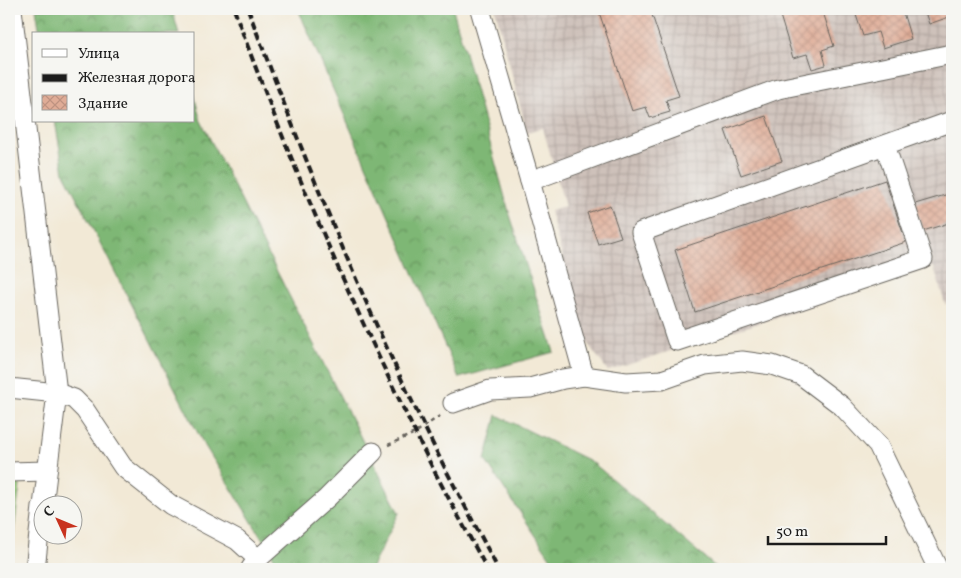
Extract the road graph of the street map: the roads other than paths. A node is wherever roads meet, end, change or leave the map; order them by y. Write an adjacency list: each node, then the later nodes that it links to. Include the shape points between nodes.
1 (12, 9): 9 (street)
2 (480, 9): 6 (street)
3 (952, 54): 6 (street, via 778,89)
4 (952, 121): 5 (street)
5 (885, 145): 5 (street, via 641,232 678,341 923,259)
6 (530, 181): 7 (street)
7 (584, 376): 10 (street, via 562,378 530,388 490,390); 18 (street, via 626,382 662,380 705,365 742,361 800,375 842,406 878,445)
8 (9, 388): 9 (street)
9 (57, 393): 12 (street); 16 (street, via 74,399 85,410 123,467 171,505 237,540)
10 (453, 403)
11 (373, 452): 16 (street)
12 (47, 471): 13 (street); 14 (street)
13 (9, 472)
14 (44, 496)
15 (38, 546): 17 (street)
16 (254, 564)
17 (35, 569)
18 (938, 569)

